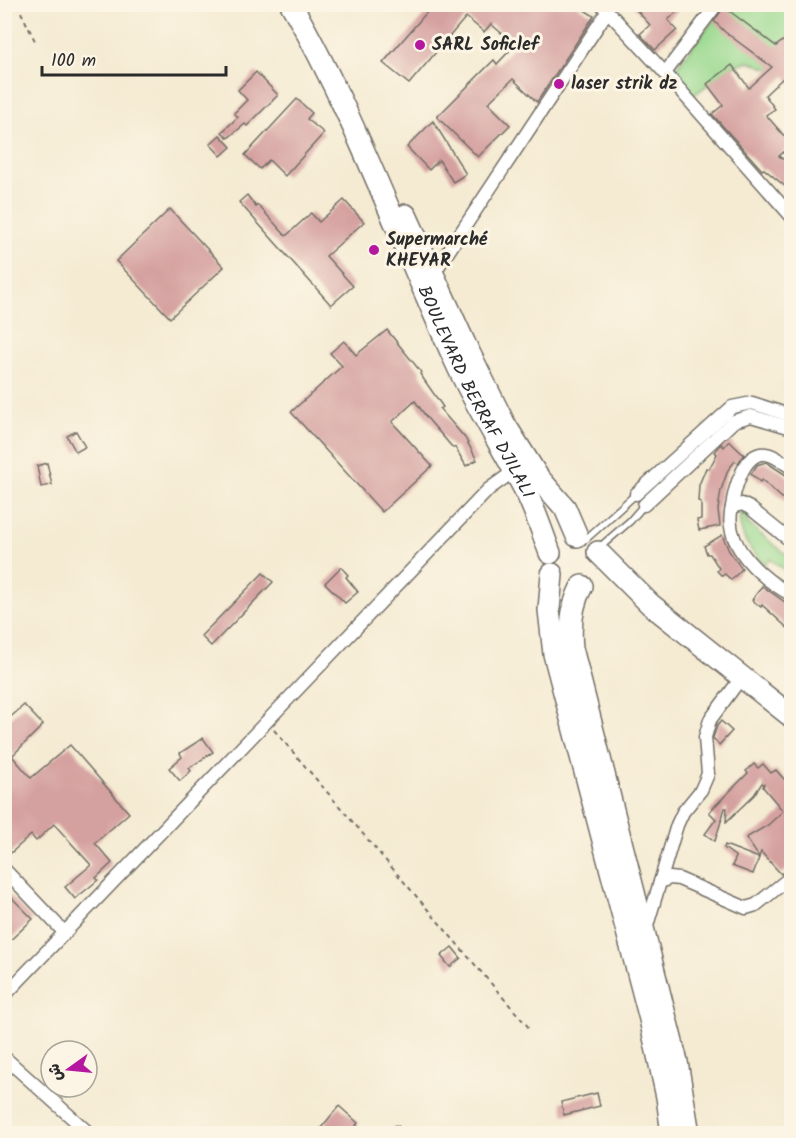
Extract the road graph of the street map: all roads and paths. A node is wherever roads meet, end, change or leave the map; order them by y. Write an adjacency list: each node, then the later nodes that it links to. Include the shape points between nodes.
1 (17, 4): 6 (path)
2 (291, 4): 13 (highway, BOULEVARD BERRAF DJILALI, via 350,122 458,368)
3 (306, 4): 9 (highway, BOULEVARD BERRAF DJILALI)
4 (717, 4): 7 (street)
5 (604, 8): 7 (street); 9 (street)
6 (36, 43)
7 (665, 73): 8 (street)
8 (792, 217)
9 (434, 273): 18 (highway, BOULEVARD BERRAF DJILALI, via 504,423 532,468)
10 (792, 416): 14 (street, via 752,403 732,407)
11 (792, 428): 15 (street, via 751,416 734,421)
12 (792, 468): 16 (street, via 769,454 753,458 734,490)
13 (514, 471): 19 (highway, BOULEVARD BERRAF DJILALI, via 533,509); 24 (street, via 489,489)
14 (636, 494): 18 (lane)
15 (644, 505): 18 (lane, via 630,521)
16 (732, 507): 17 (street, via 742,504 750,508); 21 (street, via 740,550 758,570)
17 (792, 542)
18 (590, 544): 19 (highway, via 563,538 557,542); 20 (highway, via 600,566); 22 (highway, via 650,604)
19 (551, 564): 20 (highway, via 556,580 568,587); 35 (highway, via 549,610 554,654 650,1019)
20 (582, 586): 29 (highway, via 571,622 572,648)
21 (792, 595)
22 (741, 678): 23 (highway); 27 (street, via 710,720 705,737 708,774 677,825)
23 (792, 717)
24 (267, 722): 28 (street); 31 (path)
25 (4, 869): 28 (street)
26 (792, 876): 27 (street, via 756,905 746,908 679,879)
27 (660, 882): 29 (street)
28 (65, 933): 30 (street)
29 (644, 936): 33 (highway)
30 (4, 996)
31 (530, 1029)
32 (4, 1057): 34 (street)
33 (677, 1062): 36 (highway); 37 (highway, via 692,1100)
34 (90, 1134)
35 (672, 1134)
36 (689, 1134)
37 (699, 1134)

